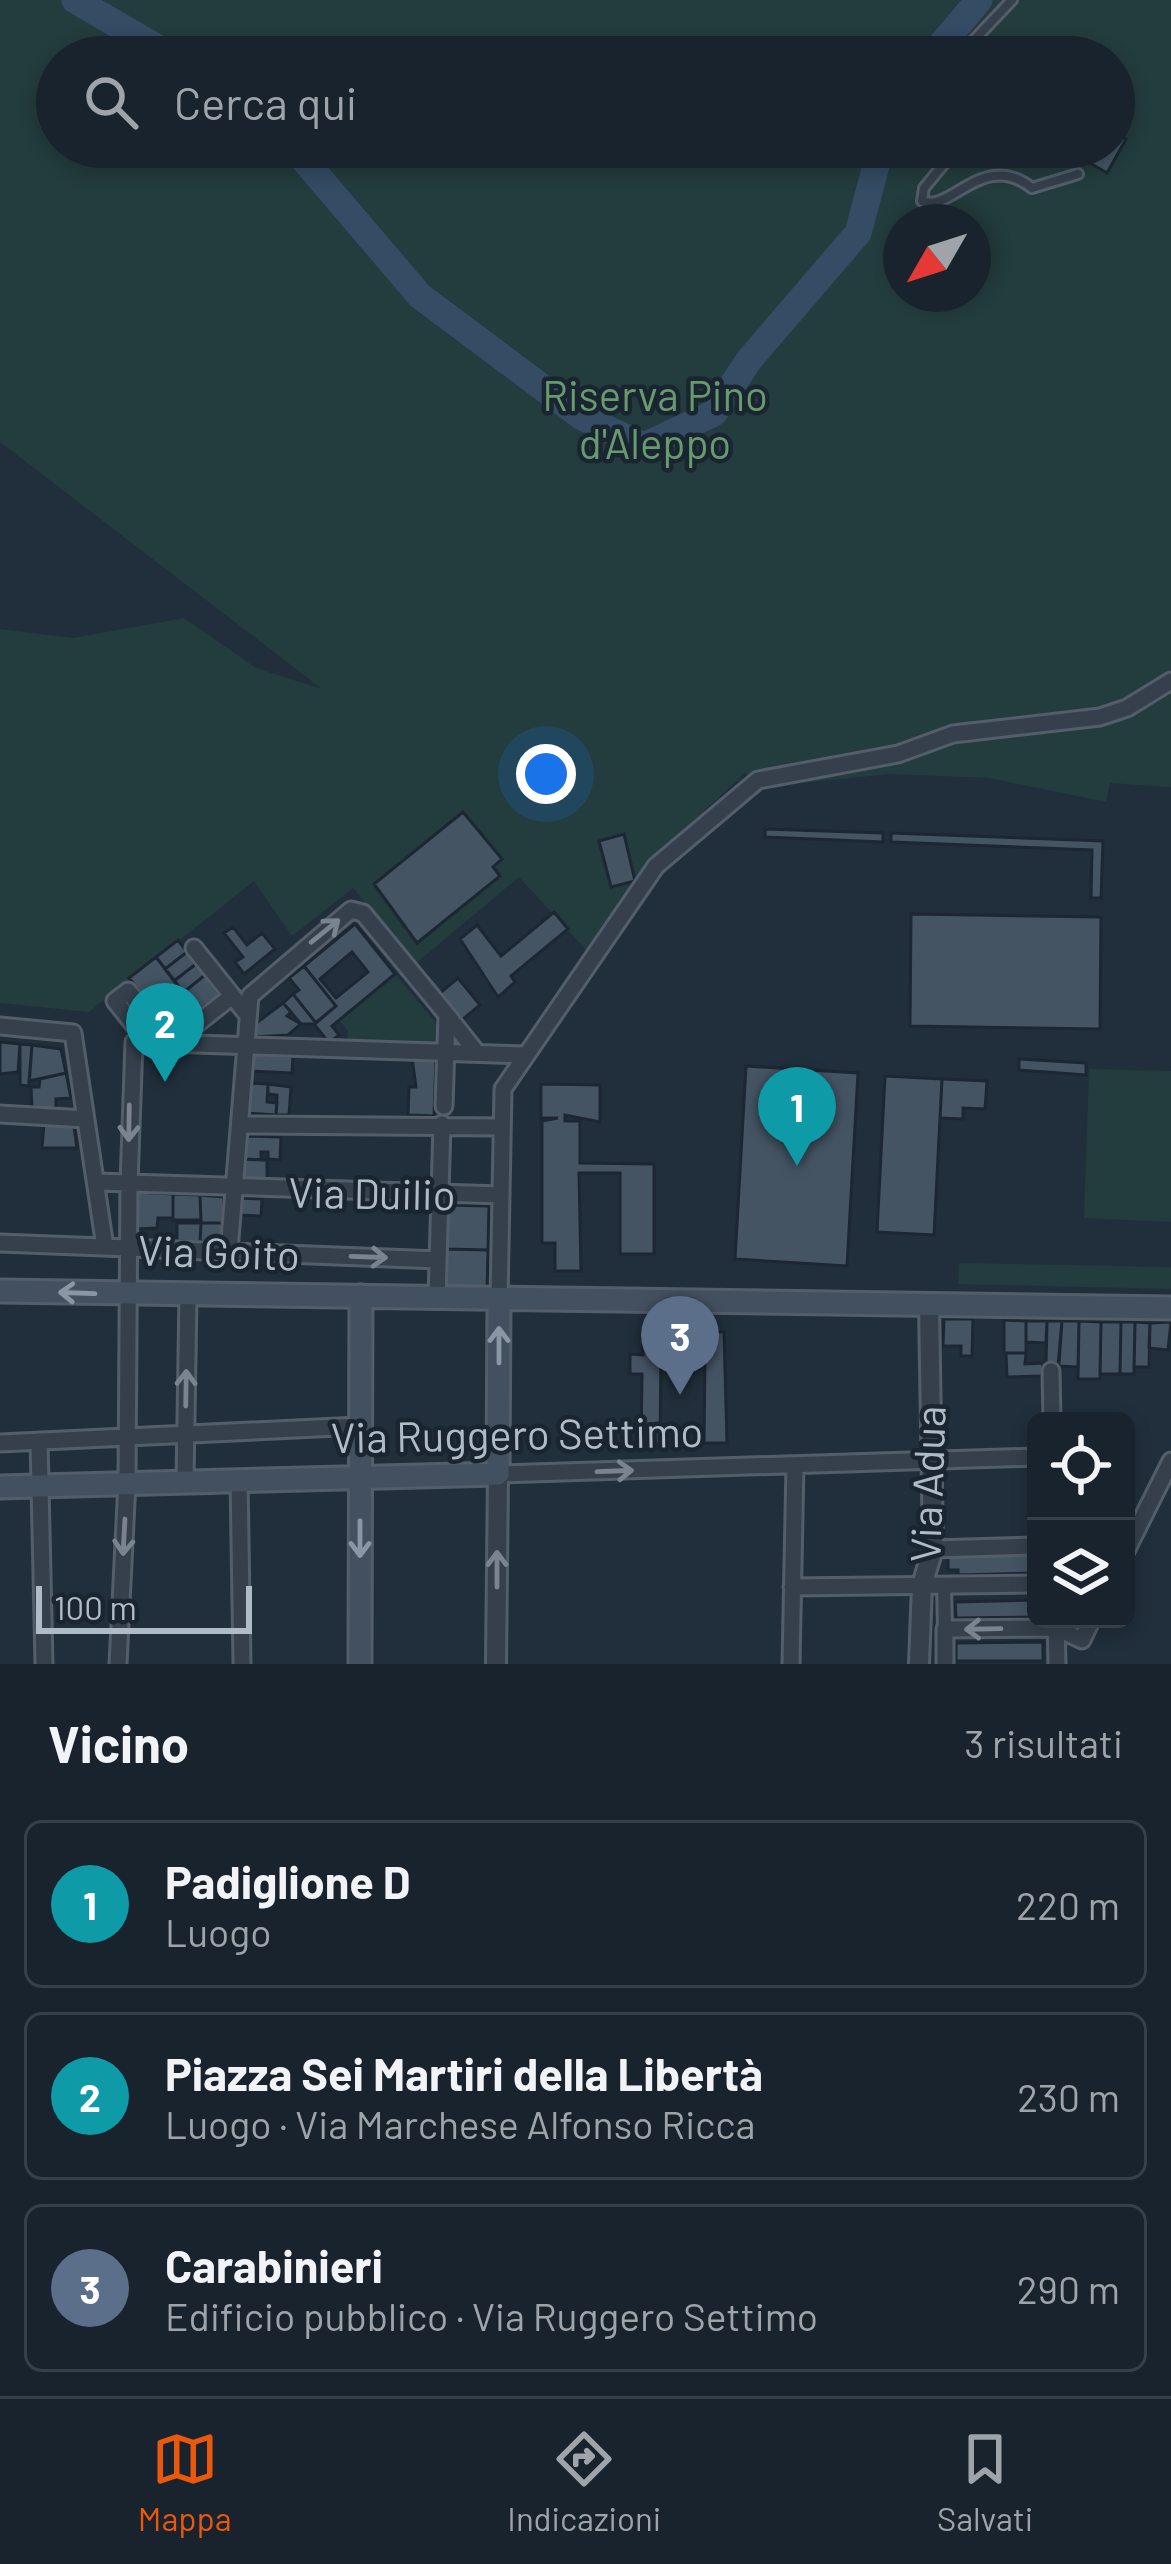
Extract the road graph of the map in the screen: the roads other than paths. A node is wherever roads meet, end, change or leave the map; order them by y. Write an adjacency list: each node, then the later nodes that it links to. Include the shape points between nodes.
1 (1012, 0): 2 (lane)
2 (978, 36)
3 (941, 168): 4 (lane, via 922,201 938,202 979,178 1006,175 1032,188)
4 (1078, 174)
5 (1171, 681): 15 (street, via 1100,717 953,734 898,754 747,784 656,866)
6 (194, 948): 7 (street)
7 (238, 1004): 8 (street, one-way to 8, via 356,909); 11 (street); 12 (street); 13 (street)
8 (447, 1015): 14 (street); 16 (street)
9 (0, 1026): 19 (street, via 73,1034)
10 (147, 1041): 11 (street); 11 (street, via 115,1001 128,991); 24 (street, one-way to 24, via 130,1047)
11 (171, 1042): 12 (street)
12 (208, 1043): 13 (street)
13 (248, 1045): 14 (street); 21 (street)
14 (443, 1048): 16 (street); 17 (street)
15 (527, 1052): 16 (street); 22 (street, via 503,1089)
16 (477, 1053)
17 (444, 1106)
18 (0, 1114): 19 (street)
19 (80, 1119): 23 (street)
20 (438, 1124): 21 (street); 22 (street); 26 (street)
21 (244, 1125): 25 (street)
22 (502, 1126): 27 (street)
23 (96, 1181): 24 (street, Via Duilio); 29 (street)
24 (129, 1183): 25 (street, Via Duilio); 30 (street)
25 (235, 1191): 26 (street, Via Duilio); 31 (street)
26 (440, 1194): 27 (street, Via Duilio); 32 (street)
27 (501, 1195): 38 (street)
28 (0, 1243): 29 (street, Via Goito)
29 (105, 1247): 30 (street, Via Goito)
30 (128, 1248): 31 (street, Via Goito); 34 (street)
31 (229, 1251): 32 (street, Via Goito, one-way to 32)
32 (438, 1260): 37 (street)
33 (0, 1291): 34 (main road, one-way to 33)
34 (128, 1294): 35 (main road); 45 (street)
35 (188, 1295): 36 (main road); 44 (street, one-way to 35)
36 (362, 1296): 37 (main road); 43 (main road)
37 (437, 1298): 38 (main road)
38 (499, 1300): 39 (main road); 52 (main road, one-way to 38)
39 (928, 1304): 40 (main road); 49 (street, Via Adua)
40 (1171, 1308)
41 (1051, 1371): 42 (street)
42 (1052, 1412)
43 (359, 1426): 44 (street); 53 (main road)
44 (185, 1435): 45 (street); 55 (street)
45 (127, 1436): 46 (street); 56 (street)
46 (39, 1442): 47 (street); 57 (street)
47 (0, 1443)
48 (1027, 1457): 49 (street, Via Ruggero Settimo)
49 (929, 1460): 51 (street, Via Ruggero Settimo); 61 (street, Via Adua)
50 (1171, 1461): 59 (street)
51 (795, 1466): 52 (street, Via Ruggero Settimo, one-way to 51); 65 (street)
52 (498, 1474): 53 (main road, Via Ruggero Settimo); 75 (street, one-way to 52)
53 (359, 1476): 54 (main road, Via Ruggero Settimo); 74 (main road, one-way to 74)
54 (238, 1479): 55 (main road, Via Ruggero Settimo); 73 (street)
55 (185, 1481): 56 (main road, Via Ruggero Settimo)
56 (127, 1483): 57 (main road, Via Ruggero Settimo); 72 (street, one-way to 72)
57 (40, 1485): 58 (main road, Via Ruggero Settimo); 71 (street)
58 (0, 1487)
59 (1135, 1533)
60 (1027, 1546): 61 (street)
61 (933, 1549): 64 (street, Via Adua)
62 (1027, 1584): 63 (street)
63 (944, 1585): 64 (street); 70 (street)
64 (922, 1586): 65 (street); 77 (street, Via Adua)
65 (793, 1587): 76 (street)
66 (1027, 1625): 70 (street, one-way to 70)
67 (1056, 1628): 79 (street)
68 (1064, 1628): 69 (street, via 1082,1640)
69 (1088, 1628)
70 (945, 1629): 78 (street)
71 (44, 1664)
72 (118, 1664)
73 (242, 1664)
74 (360, 1664)
75 (496, 1664)
76 (790, 1664)
77 (920, 1664)
78 (945, 1664)
79 (1057, 1664)

